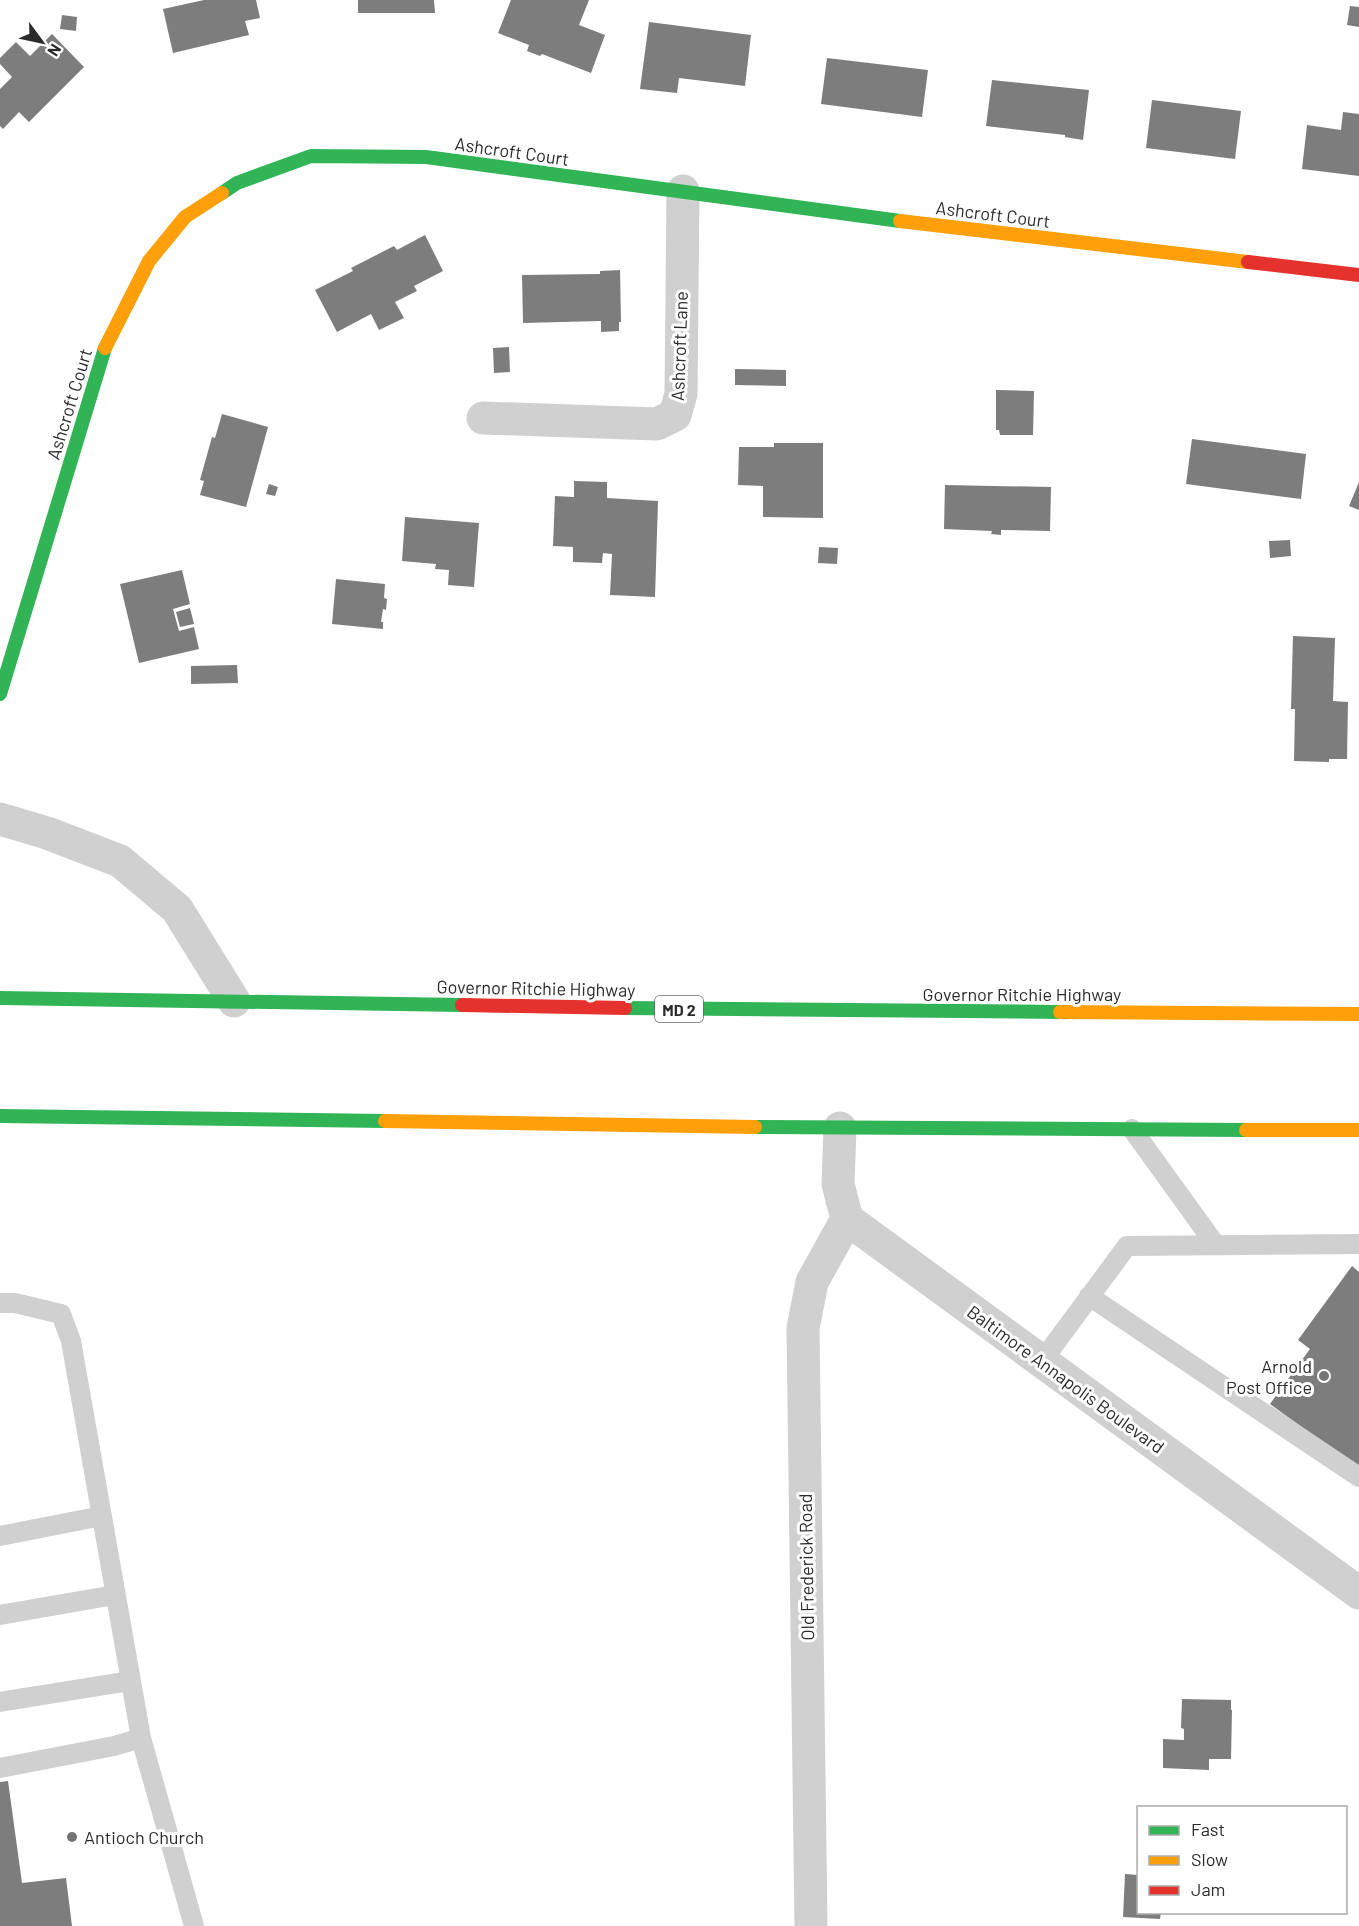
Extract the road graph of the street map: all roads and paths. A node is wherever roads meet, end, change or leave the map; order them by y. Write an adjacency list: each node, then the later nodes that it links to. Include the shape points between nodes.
1 (683, 191): 2 (main road, Ashcroft Court, via 900,221); 3 (street, Ashcroft Lane, via 681,394 675,415 657,424); 4 (main road, Ashcroft Court, via 426,157 311,156 237,183 185,217 149,261 107,342)
2 (1359, 275)
3 (483, 418)
4 (0, 694)
5 (0, 819): 7 (street, via 47,832 120,861 177,909)
6 (0, 998): 7 (main road, Governor Ritchie Highway / MD 2)
7 (234, 1001): 8 (main road, Governor Ritchie Highway / MD 2, via 823,1011)
8 (1359, 1014)
9 (0, 1116): 10 (main road)
10 (840, 1128): 11 (main road); 13 (street, via 838,1184)
11 (1132, 1129): 12 (main road); 14 (lane)
12 (1359, 1131)
13 (847, 1219): 18 (street, Baltimore Annapolis Boulevard); 30 (street, Old Frederick Road, via 812,1282 802,1328)
14 (1215, 1244): 15 (lane); 16 (lane, via 1127,1246)
15 (1359, 1244)
16 (1089, 1296): 18 (lane); 19 (lane)
17 (0, 1303): 20 (lane, via 61,1314 71,1341)
18 (1042, 1361): 22 (street, Baltimore Annapolis Boulevard)
19 (1359, 1477)
20 (102, 1516): 21 (lane); 23 (lane)
21 (0, 1536)
22 (1359, 1593)
23 (116, 1595): 24 (lane); 25 (lane)
24 (0, 1615)
25 (130, 1680): 26 (lane); 27 (lane)
26 (0, 1702)
27 (141, 1738): 28 (lane); 29 (lane)
28 (0, 1768)
29 (194, 1926)
30 (811, 1926)

